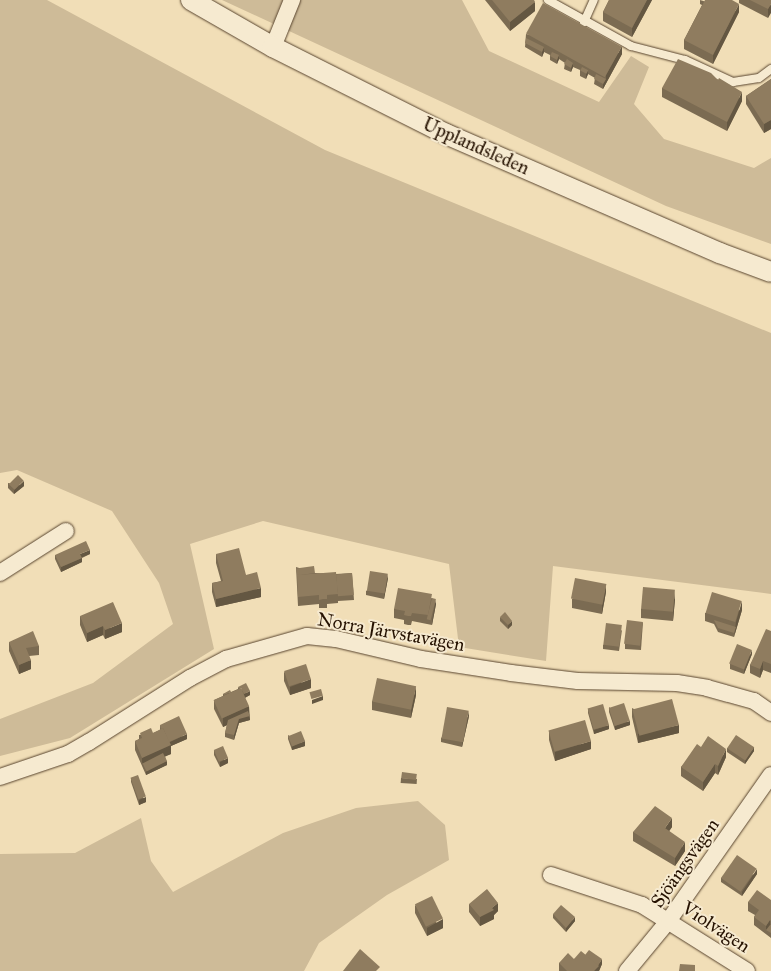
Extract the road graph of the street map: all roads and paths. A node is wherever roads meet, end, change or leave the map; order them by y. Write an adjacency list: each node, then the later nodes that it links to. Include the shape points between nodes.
1 (191, 0): 6 (street, Upplandsleden)
2 (292, 0): 6 (street)
3 (548, 0): 5 (lane)
4 (594, 0): 5 (lane)
5 (584, 22): 7 (lane, via 631,46 685,60 733,82 758,78)
6 (273, 47): 8 (street, Upplandsleden, via 446,134)
7 (771, 69)
8 (771, 272)
9 (66, 531): 10 (street)
10 (0, 573)
11 (771, 713): 13 (street, Norra Järvstavägen, via 754,701 677,683 578,681 511,674 307,636 226,659 82,746)
12 (771, 775): 15 (street, Sjöängsvägen)
13 (0, 777)
14 (551, 875): 15 (street, Violvägen, via 642,905)
15 (669, 920): 16 (street, Sjöängsvägen); 17 (street, Violvägen)
16 (636, 968)
17 (747, 971)

